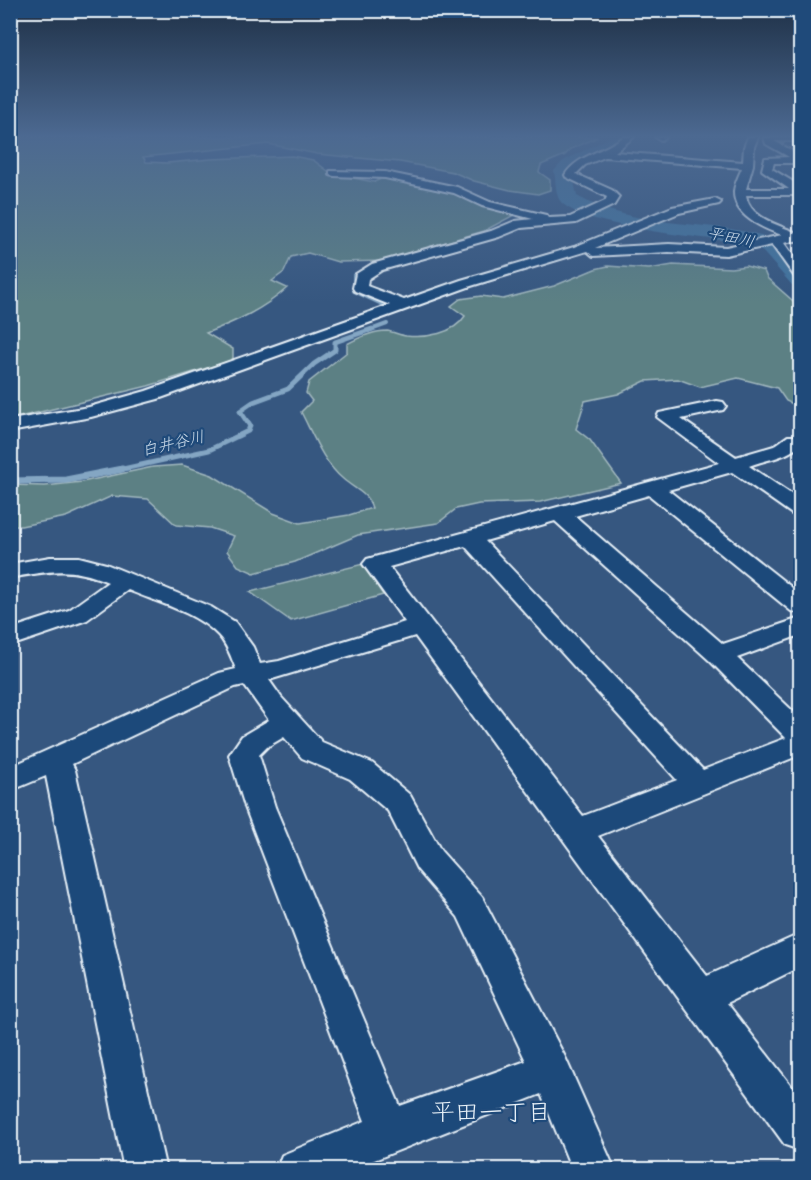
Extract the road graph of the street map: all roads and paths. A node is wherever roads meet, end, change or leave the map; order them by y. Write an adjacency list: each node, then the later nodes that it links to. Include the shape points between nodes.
1 (461, 192): 6 (street, via 486,204)
2 (607, 192): 6 (street, via 613,197 610,203 572,220)
3 (736, 192): 5 (street)
4 (793, 192): 5 (street)
5 (732, 200): 7 (street, via 676,210 647,223); 8 (street, via 766,224)
6 (557, 222): 7 (street); 12 (street, via 514,225 495,234 377,267 361,277 360,288 364,291)
7 (593, 235): 10 (street)
8 (799, 237): 9 (street)
9 (766, 241): 10 (street, via 726,251); 11 (street)
10 (579, 250): 12 (street)
11 (801, 274)
12 (404, 305): 14 (street, via 135,400)
13 (717, 406): 16 (street, via 666,417)
14 (10, 426)
15 (795, 440): 16 (street, via 785,450)
16 (735, 465): 17 (street); 18 (street)
17 (653, 488): 19 (street); 23 (street)
18 (801, 509)
19 (560, 513): 20 (street); 27 (street)
20 (470, 538): 24 (street, via 375,564); 34 (street)
21 (10, 571): 22 (street, via 79,564)
22 (125, 581): 26 (street, via 78,615); 28 (street, via 202,612 226,628 240,647)
23 (801, 606)
24 (420, 626): 28 (street, via 281,669); 35 (street)
25 (801, 626): 27 (street)
26 (10, 638)
27 (719, 655): 30 (street)
28 (251, 674): 29 (street); 32 (street, via 228,679)
29 (288, 723): 38 (street, via 312,750 361,771 399,803 429,860 470,907); 40 (street, via 249,744 244,755 260,807)
30 (801, 734)
31 (801, 744): 34 (street)
32 (54, 760): 33 (street); 41 (street, via 60,770)
33 (10, 780)
34 (699, 785): 35 (street)
35 (576, 832): 37 (street)
36 (801, 950): 37 (street)
37 (700, 997): 39 (street)
38 (551, 1071): 40 (street); 43 (street)
39 (801, 1130)
40 (390, 1131): 42 (street)
41 (145, 1170)
42 (297, 1170)
43 (594, 1170)

